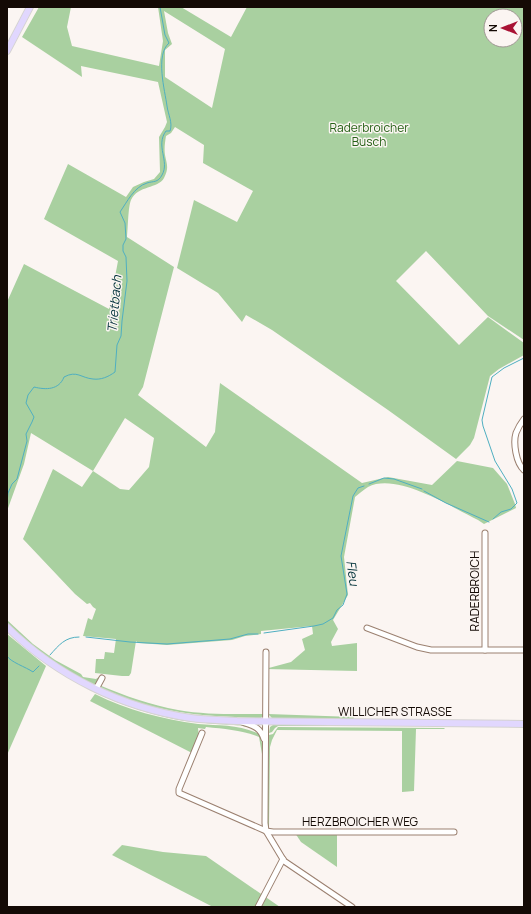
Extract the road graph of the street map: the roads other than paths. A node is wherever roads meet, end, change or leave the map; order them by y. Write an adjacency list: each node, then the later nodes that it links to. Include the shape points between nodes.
1 (30, 7): 2 (main road)
2 (7, 51)
3 (524, 419): 4 (street, via 515,440 519,463)
4 (524, 470)
5 (485, 533): 8 (street, RADERBROICH)
6 (7, 627): 12 (main road, WILLICHER STRASSE, via 49,662)
7 (367, 628): 8 (street, via 426,649)
8 (485, 650): 9 (street)
9 (524, 650)
10 (266, 652): 14 (street)
11 (102, 678): 12 (street)
12 (96, 689): 13 (main road, WILLICHER STRASSE, via 129,703 167,714)
13 (237, 721): 14 (main road, WILLICHER STRASSE); 17 (street, via 258,728)
14 (265, 722): 15 (main road, WILLICHER STRASSE); 17 (street)
15 (524, 724)
16 (202, 733): 18 (street, HERZBROICHER WEG, via 179,793)
17 (266, 742): 18 (street)
18 (266, 830): 19 (street, HERZBROICHER WEG); 20 (street)
19 (454, 832)
20 (283, 860): 21 (street); 22 (street)
21 (258, 907)
22 (352, 907)

